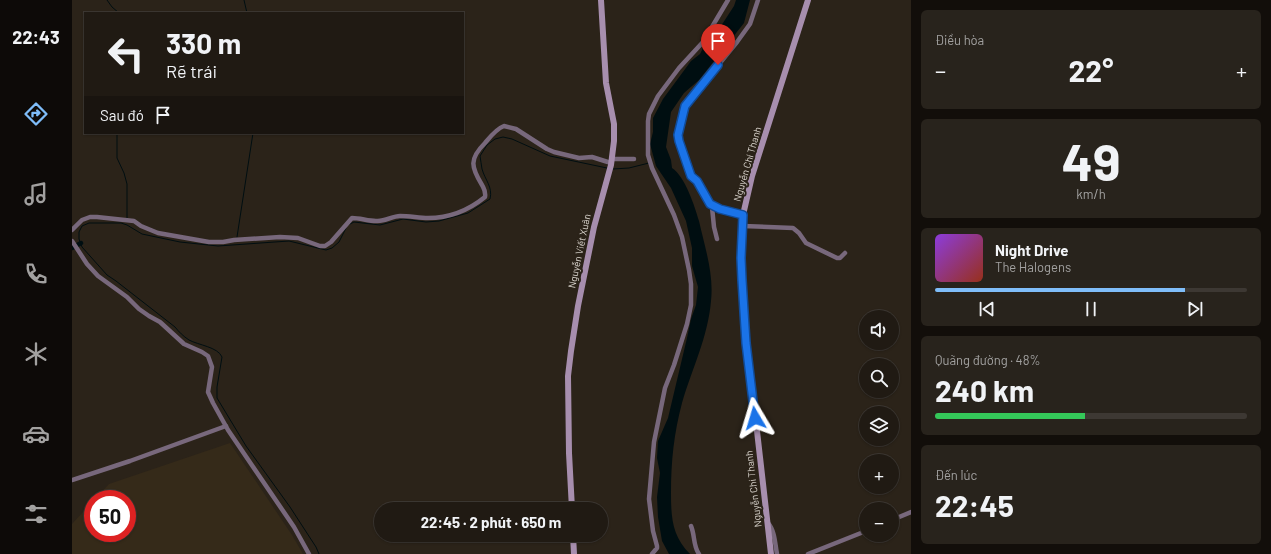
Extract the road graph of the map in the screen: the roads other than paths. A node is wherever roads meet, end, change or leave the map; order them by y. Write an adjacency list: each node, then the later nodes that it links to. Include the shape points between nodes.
1 (601, 0): 6 (main road, Nguyễn Viết Xuân, via 606,84 615,131)
2 (728, 0): 25 (street, via 703,42 658,96 649,114 647,125 650,162 682,237 691,284 687,324 665,388 654,442 649,499 653,531 658,546)
3 (758, 0): 7 (street, via 750,24 689,100 683,112 678,135 680,146 691,176 697,181)
4 (808, 0): 8 (main road, Nguyễn Chí Thanh, via 752,176)
5 (634, 159): 6 (street)
6 (611, 162): 10 (street, via 554,152 518,130 509,126 501,127 484,143 472,163 474,173 485,190 485,197 476,204 457,213 428,218 398,216 377,221 352,218 331,242 323,247 298,238 280,236 215,243 167,235 130,220 97,217 82,220); 16 (main road, Nguyễn Viết Xuân, via 594,226 570,357 568,376)
7 (710, 204): 8 (street); 11 (street)
8 (743, 215): 9 (main road, Nguyễn Chí Thanh)
9 (743, 226): 13 (street, via 793,228 806,243 837,258); 19 (main road, Nguyễn Chí Thanh, via 741,258 746,343)
10 (72, 230)
11 (717, 239)
12 (72, 241): 14 (street, via 98,276 148,316 160,322 184,344 206,353 212,367 209,395)
13 (845, 252)
14 (227, 428): 15 (street); 23 (street, via 294,527)
15 (72, 480)
16 (572, 502)
17 (911, 512): 18 (street)
18 (899, 517)
19 (767, 522): 27 (main road, Nguyễn Chí Thanh); 28 (street, via 771,527)
20 (691, 526): 26 (street, via 696,551)
21 (859, 534): 29 (street)
22 (573, 542): 24 (main road)
23 (309, 554)
24 (574, 554)
25 (652, 554)
26 (699, 554)
27 (771, 554)
28 (777, 554)
29 (808, 554)

